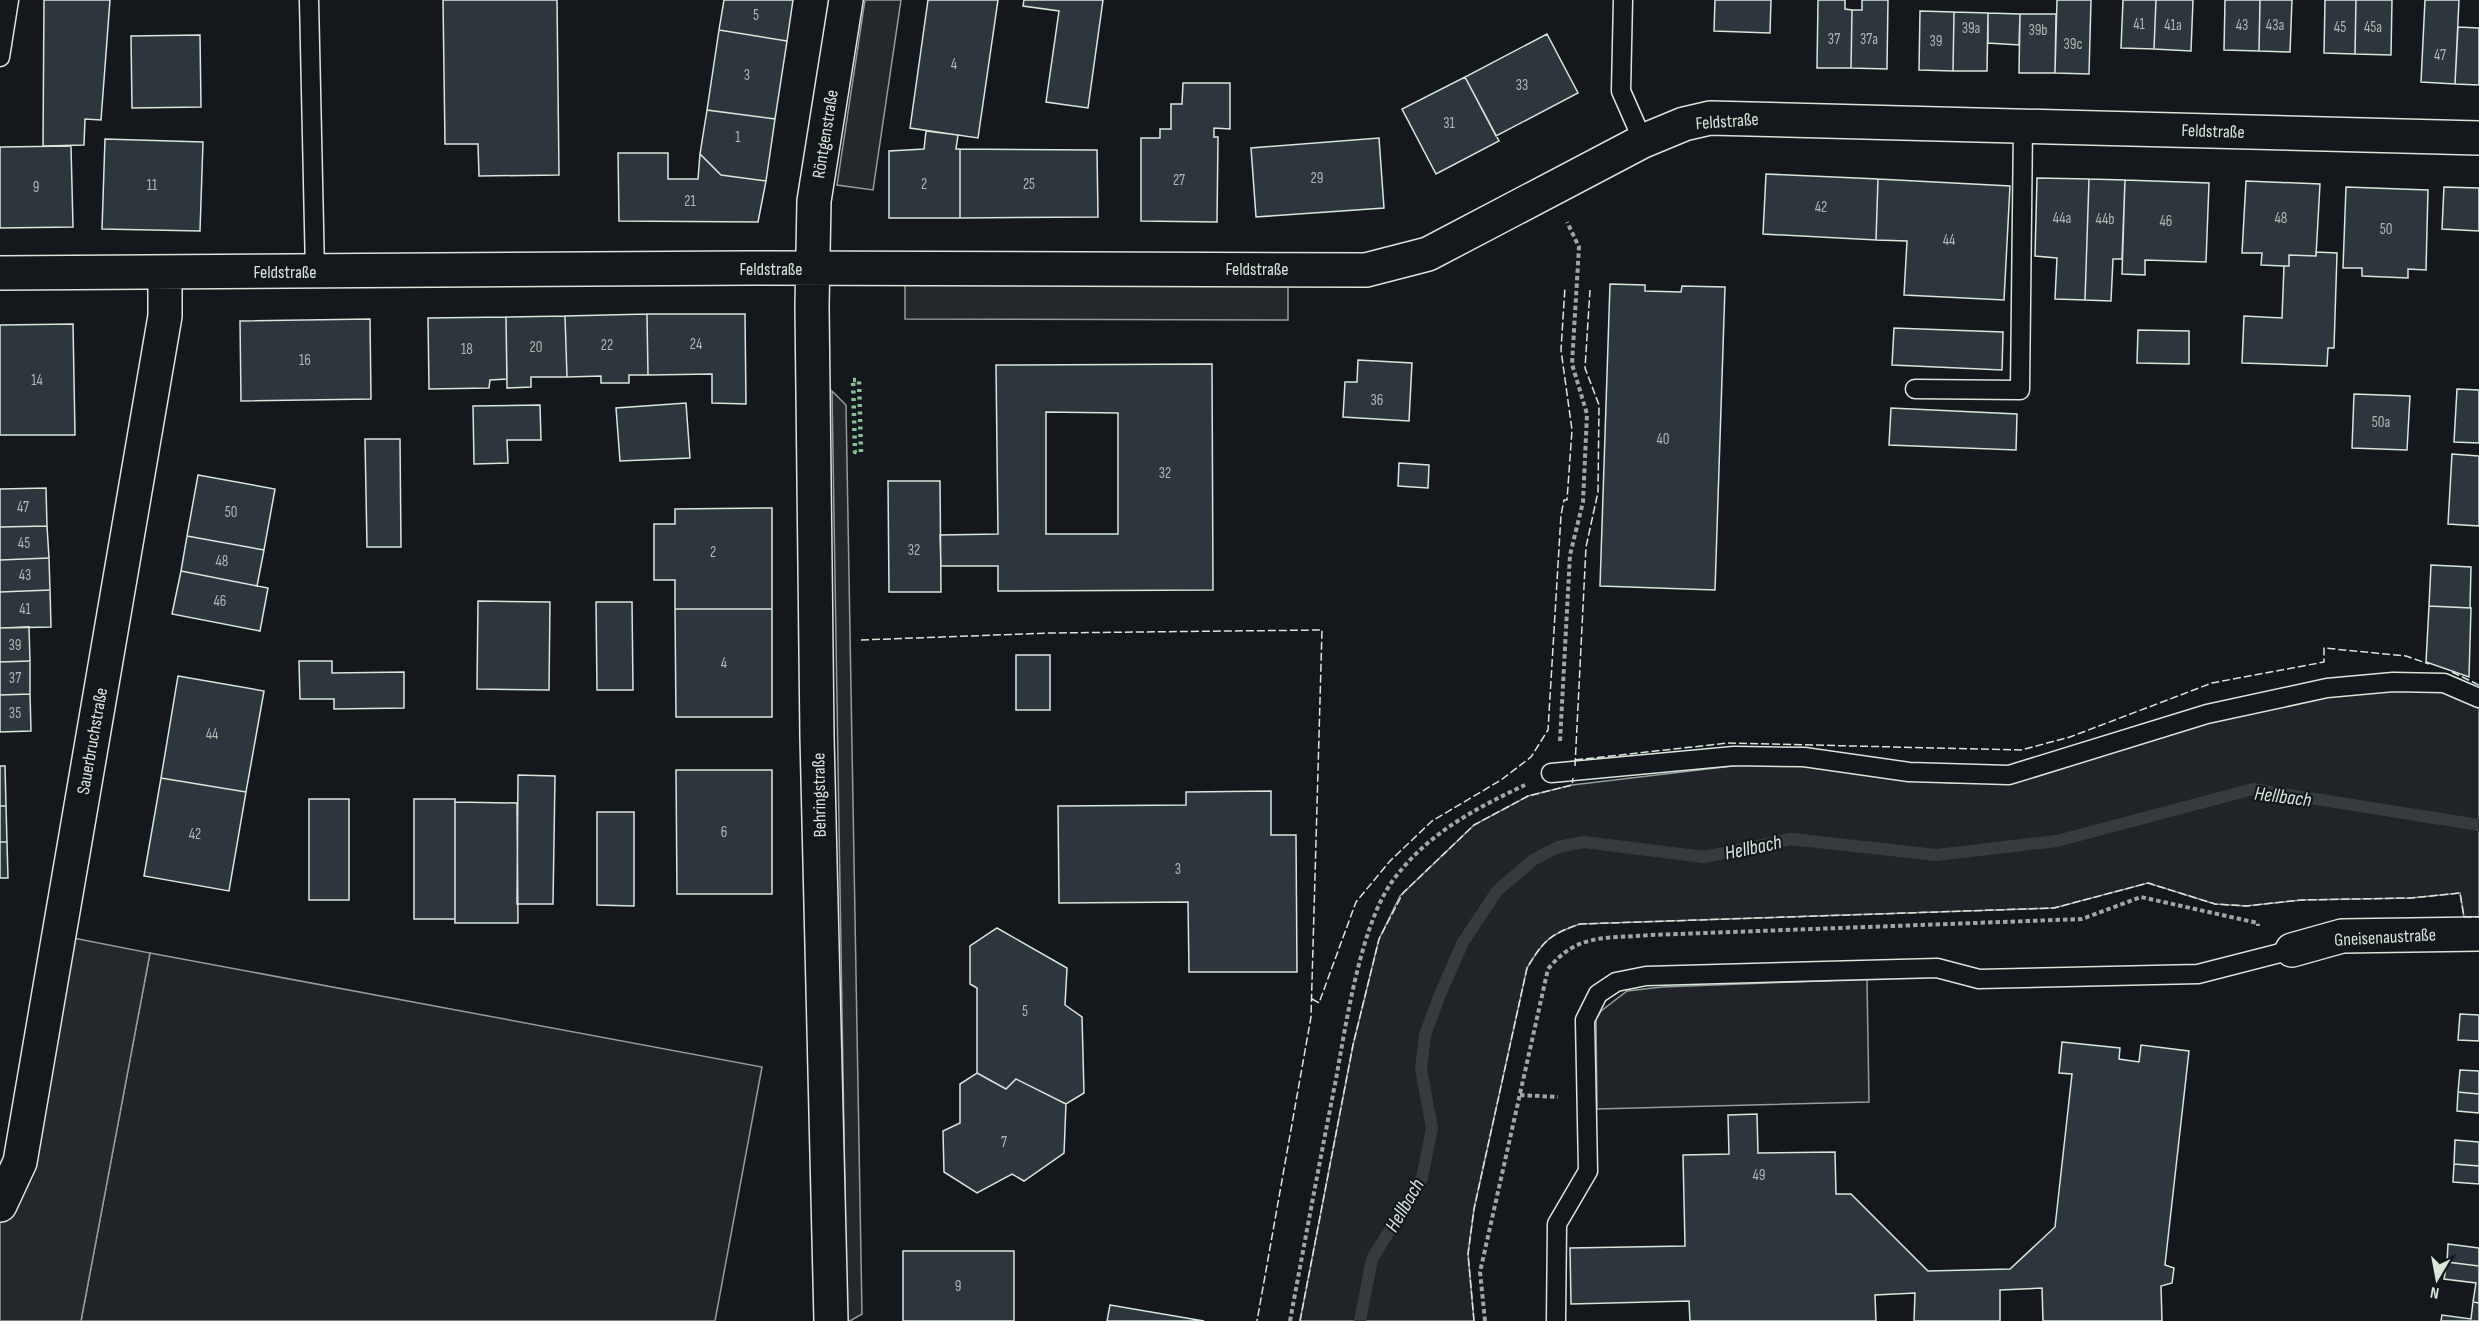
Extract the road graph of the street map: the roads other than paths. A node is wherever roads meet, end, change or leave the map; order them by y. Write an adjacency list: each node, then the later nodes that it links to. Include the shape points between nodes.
1 (9, 0): 5 (lane)
2 (309, 0): 10 (lane)
3 (846, 0): 9 (street, Röntgenstraße, via 814,201)
4 (1623, 0): 8 (lane, via 1621,91)
5 (0, 57)
6 (2023, 126): 7 (street, Feldstraße); 8 (street, Feldstraße, via 1721,118 1684,124); 13 (lane, via 2020,390)
7 (2479, 138)
8 (1642, 141): 9 (street, Feldstraße, via 1428,254 1366,270)
9 (813, 269): 10 (street, Feldstraße); 19 (street, Behringstraße, via 818,748)
10 (315, 272): 12 (street, Feldstraße)
11 (0, 273): 12 (street, Feldstraße)
12 (165, 273): 18 (street, Sauerbruchstraße, via 165,316 20,1162)
13 (1915, 389)
14 (2479, 698): 15 (lane, via 2444,683 2392,682 2327,688 2207,714 2009,775 1910,772 1804,757 1734,756)
15 (1551, 773)
16 (2479, 934): 17 (street, Gneisenaustraße, via 2342,936)
17 (2292, 950): 20 (lane, via 2198,974 1979,979 1936,968 1741,959 1616,982 1598,994 1585,1020 1581,1097 1588,1171 1557,1224)
18 (0, 1205)
19 (831, 1321)
20 (1556, 1321)

